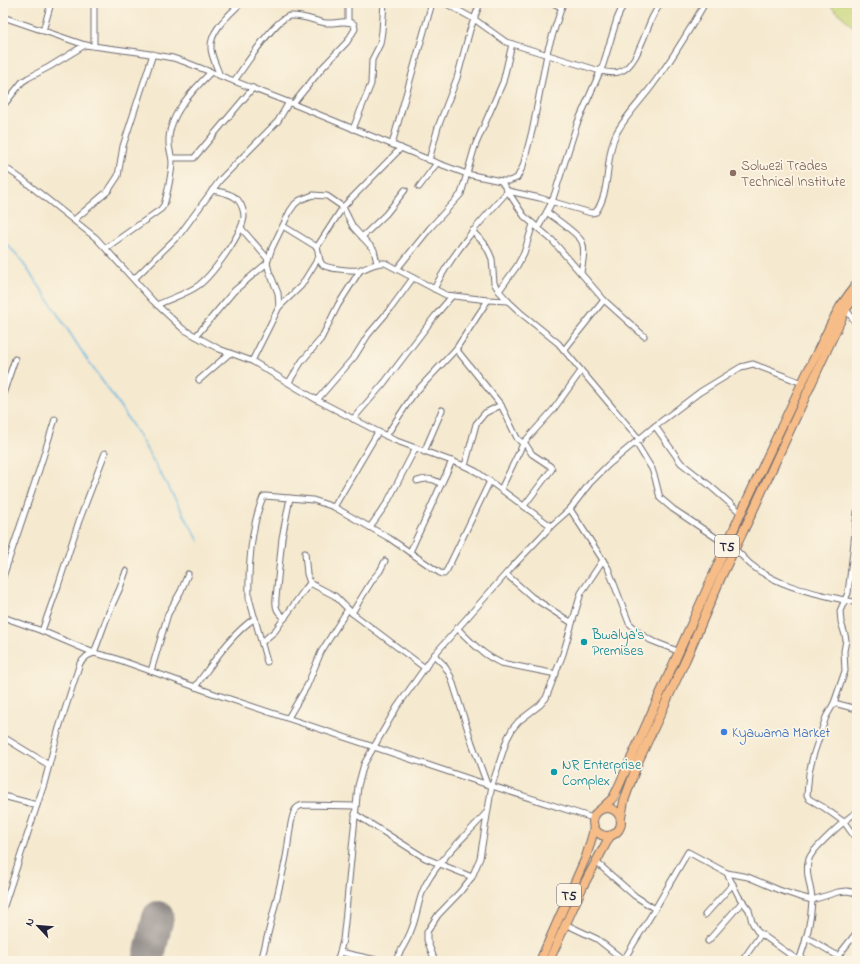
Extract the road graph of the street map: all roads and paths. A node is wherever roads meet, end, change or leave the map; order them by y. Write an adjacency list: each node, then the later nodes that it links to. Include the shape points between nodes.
1 (51, 3): 17 (street)
2 (94, 3): 20 (street)
3 (241, 3): 25 (street, via 217,29 211,43)
4 (348, 3): 16 (street)
5 (384, 3): 30 (street, via 380,44 372,60 371,84)
6 (432, 3): 31 (street)
7 (446, 3): 15 (street)
8 (480, 3): 15 (street)
9 (553, 3): 13 (street)
10 (624, 3): 23 (street)
11 (661, 3): 23 (street, via 652,17 644,41 629,64 620,72)
12 (706, 3): 43 (street, via 676,52 618,131 602,201 596,212 591,213)
13 (562, 5): 22 (street)
14 (3, 17): 17 (street)
15 (474, 19): 18 (street); 34 (street)
16 (348, 22): 26 (street, via 329,23 291,16 284,18 270,31); 28 (street, via 354,24 355,29 347,42)
17 (43, 31): 19 (street)
18 (512, 44): 22 (street); 37 (street, via 503,82 475,146)
19 (85, 45): 20 (street); 29 (street, via 22,82)
20 (94, 46): 21 (street)
21 (153, 54): 24 (street, via 173,58); 46 (street, via 122,146 118,176 108,191)
22 (547, 54): 23 (street); 38 (street, via 523,166 517,178)
23 (600, 71): 43 (street, via 579,119)
24 (211, 72): 25 (street); 33 (street, via 186,99 174,122 169,135)
25 (220, 76): 26 (street)
26 (234, 81): 27 (street)
27 (253, 88): 28 (street); 33 (street, via 194,158)
28 (291, 103): 30 (street); 40 (street, via 278,121)
29 (3, 106)
30 (353, 129): 31 (street)
31 (392, 144): 32 (street)
32 (401, 148): 34 (street); 44 (street)
33 (172, 158): 53 (street, via 166,200 161,209)
34 (429, 160): 35 (street)
35 (437, 163): 37 (street); 39 (street)
36 (3, 166): 46 (street)
37 (467, 174): 38 (street); 57 (street, via 461,194)
38 (501, 181): 42 (street)
39 (419, 187)
40 (212, 190): 49 (street, via 229,194 238,200 244,216); 61 (street, via 180,234)
41 (405, 190): 51 (street)
42 (508, 191): 43 (street); 48 (street, via 524,216); 50 (street)
43 (552, 202): 45 (street)
44 (343, 208): 47 (street, via 327,196 306,197 295,204); 51 (street); 52 (street)
45 (547, 212): 48 (street); 59 (street, via 582,242 584,255)
46 (74, 220): 53 (street)
47 (283, 226): 52 (street); 55 (street)
48 (535, 226): 59 (street, via 552,240); 64 (street, via 517,266)
49 (240, 228): 55 (street); 70 (street, via 216,267 204,281)
50 (472, 231): 63 (street, via 449,261); 64 (street, via 484,243 492,259 494,283)
51 (362, 238): 56 (street, via 374,250)
52 (317, 247): 54 (street)
53 (106, 248): 61 (street)
54 (319, 257): 58 (street, via 322,265); 71 (street, via 301,286)
55 (268, 261): 71 (street); 74 (street, via 234,291)
56 (377, 262): 57 (street); 58 (street)
57 (397, 269): 60 (street)
58 (361, 270): 83 (street, via 338,305 321,339)
59 (581, 273): 68 (street)
60 (413, 278): 63 (street); 86 (street, via 368,334 355,356)
61 (134, 279): 70 (street)
62 (857, 283): 84 (highway, T5, via 840,307)
63 (434, 289): 66 (street)
64 (500, 291): 69 (street)
65 (857, 294): 72 (highway, T5)
66 (452, 296): 67 (street); 90 (street)
67 (488, 300): 69 (street); 76 (street)
68 (604, 300): 75 (street); 77 (street)
69 (508, 301): 77 (street)
70 (157, 306): 74 (street, via 183,329)
71 (280, 307): 80 (street)
72 (846, 309): 73 (street); 113 (highway, T5)
73 (857, 324)
74 (196, 336): 78 (street)
75 (644, 336)
76 (456, 349): 87 (street); 93 (street, via 413,395)
77 (564, 350): 81 (street)
78 (230, 353): 80 (street); 82 (street)
79 (15, 360): 85 (street)
80 (252, 361): 83 (street)
81 (581, 372): 94 (street, via 553,410); 95 (street)
82 (199, 380)
83 (288, 382): 86 (street)
84 (802, 383): 91 (street, via 761,366 753,364 742,367 700,392); 110 (highway, T5)
85 (3, 394)
86 (317, 400): 90 (street)
87 (501, 405): 94 (street, via 517,438); 100 (street, via 485,413 476,424)
88 (442, 410): 97 (street)
89 (55, 419): 121 (street)
90 (353, 419): 92 (street)
91 (655, 426): 95 (street); 110 (street, via 681,463)
92 (378, 432): 93 (street); 107 (street)
93 (386, 436): 96 (street)
94 (524, 442): 104 (street); 106 (street, via 532,454 552,469)
95 (638, 442): 108 (street, via 608,465); 113 (street, via 656,478 660,498)
96 (415, 448): 97 (street); 112 (street, via 387,503)
97 (424, 452): 99 (street)
98 (105, 453): 131 (street)
99 (452, 461): 100 (street); 103 (street)
100 (465, 466): 102 (street)
101 (417, 481): 103 (street, via 432,479)
102 (490, 481): 104 (street); 114 (street, via 445,573 440,573)
103 (441, 484): 114 (street)
104 (501, 489): 106 (street)
105 (290, 498): 107 (street, via 313,500); 127 (street, via 266,496 259,508 248,572 249,598); 128 (street, via 282,538 276,598 276,607)
106 (524, 506): 111 (street)
107 (334, 507): 112 (street)
108 (570, 509): 111 (street); 116 (street)
109 (857, 512): 123 (street)
110 (741, 513): 113 (highway, T5)
111 (551, 526): 120 (street)
112 (370, 527): 114 (street)
113 (731, 547): 123 (street, via 775,580 817,594); 133 (highway, T5); 156 (highway, T5, via 722,575 686,659 638,762 624,801)
114 (410, 552)
115 (305, 553): 122 (street)
116 (603, 560): 129 (street, via 581,593); 133 (street, via 629,622 650,640)
117 (385, 561): 125 (street)
118 (126, 571): 134 (street)
119 (188, 574): 138 (street, via 168,614)
120 (506, 574): 129 (street, via 532,597); 130 (street)
121 (3, 577)
122 (310, 583): 125 (street, via 335,596); 128 (street)
123 (846, 600): 124 (street); 141 (street, via 840,611 840,622 845,635 845,671)
124 (857, 603)
125 (350, 611): 137 (street); 143 (street, via 321,652 307,686)
126 (3, 617): 131 (street)
127 (254, 618): 132 (street); 140 (street, via 236,635)
128 (285, 618): 132 (street, via 276,631)
129 (572, 623): 139 (street)
130 (458, 628): 135 (street); 139 (street, via 480,651 494,660)
131 (42, 631): 134 (street)
132 (262, 642): 136 (street)
133 (680, 652): 151 (highway, T5, via 613,798)
134 (94, 653): 138 (street); 146 (street, via 80,663)
135 (434, 655): 137 (street); 147 (street, via 451,677 472,742)
136 (267, 662)
137 (424, 668): 145 (street)
138 (151, 671): 140 (street)
139 (556, 674): 147 (street, via 543,702 519,721 509,734)
140 (195, 687): 143 (street)
141 (834, 703): 142 (street); 157 (street, via 826,717 813,756 807,795 809,799)
142 (857, 709)
143 (288, 718): 145 (street)
144 (3, 737): 146 (street)
145 (374, 746): 147 (street); 150 (street, via 360,775)
146 (50, 765): 149 (street)
147 (490, 785): 152 (street); 155 (street)
148 (3, 796): 149 (street)
149 (37, 805): 169 (street)
150 (356, 806): 154 (street); 180 (street, via 304,805 295,809)
151 (601, 809): 155 (highway, T5); 156 (highway, via 613,809)
152 (487, 812): 162 (street); 164 (street, via 480,858)
153 (857, 812): 157 (street)
154 (355, 814): 162 (street, via 416,853); 177 (street, via 344,934)
155 (593, 818): 158 (highway, T5)
156 (621, 818): 159 (highway, T5, via 620,830)
157 (844, 822): 160 (street); 167 (street, via 811,853 808,860 808,882)
158 (594, 827): 159 (highway, via 599,834); 185 (highway, T5, via 586,857)
159 (610, 836): 161 (highway, T5)
160 (857, 840)
161 (596, 862): 170 (street, via 635,896); 172 (highway, T5)
162 (439, 864): 164 (street); 183 (street, via 422,892 411,932)
163 (728, 873): 165 (street); 167 (street, via 748,877 778,890); 170 (street, via 688,852)
164 (472, 877): 184 (street, via 438,915 427,932 427,940)
165 (733, 884): 168 (street); 171 (street)
166 (857, 893): 167 (street, via 838,892)
167 (812, 900): 175 (street)
168 (743, 901): 174 (street, via 754,926); 176 (street)
169 (3, 909)
170 (656, 910): 179 (street)
171 (705, 915)
172 (565, 924): 179 (street, via 597,938); 186 (highway, T5)
173 (857, 932): 178 (street)
174 (761, 934): 187 (street); 188 (street)
175 (806, 937): 178 (street); 188 (street)
176 (708, 941)
177 (340, 952): 181 (street); 182 (street)
178 (838, 956): 189 (street)
179 (624, 960)
180 (261, 961)
181 (337, 961)
182 (379, 961)
183 (395, 961)
184 (435, 961)
185 (540, 961)
186 (549, 961)
187 (742, 961)
188 (799, 961)
189 (842, 961)

